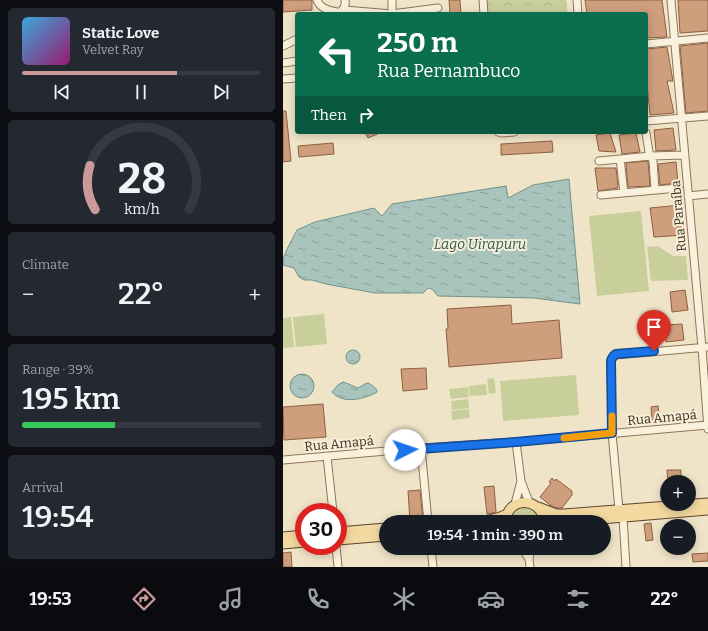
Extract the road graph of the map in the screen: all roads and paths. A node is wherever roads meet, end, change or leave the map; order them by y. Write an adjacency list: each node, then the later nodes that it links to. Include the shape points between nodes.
1 (317, 0): 8 (street, via 320,6)
2 (345, 0): 8 (street, via 346,4)
3 (392, 0): 9 (street)
4 (483, 0): 11 (street)
5 (577, 0): 12 (street)
6 (671, 0): 15 (street, Rua Paraíba)
7 (438, 8): 10 (street)
8 (341, 12)
9 (392, 12)
10 (407, 12)
11 (484, 12)
12 (578, 12)
13 (708, 38): 15 (street)
14 (295, 40): 18 (street)
15 (675, 41): 16 (street); 24 (street, Rua Paraíba)
16 (648, 44)
17 (295, 45): 18 (street)
18 (283, 46)
19 (295, 61): 20 (street)
20 (283, 63)
21 (295, 78): 22 (street)
22 (283, 79)
23 (708, 116): 24 (street)
24 (682, 118): 25 (street); 27 (street, Rua Paraíba)
25 (648, 121)
26 (646, 134): 28 (street)
27 (685, 155): 28 (street); 36 (street, Rua Paraíba)
28 (651, 156): 29 (street); 32 (street)
29 (620, 159): 30 (street); 33 (street)
30 (599, 161)
31 (677, 188): 32 (street)
32 (655, 190): 33 (street)
33 (624, 193): 35 (street)
34 (708, 194): 36 (street)
35 (601, 195)
36 (688, 196): 37 (street, Rua Paraíba)
37 (705, 347): 38 (street, Rua Paraíba); 40 (street, via 613,355)
38 (708, 425): 39 (street, Rua Paraíba); 40 (street, Rua Amapá)
39 (708, 429)
40 (612, 433): 41 (street, Rua Amapá); 52 (street)
41 (516, 442): 42 (street, Rua Amapá); 45 (street)
42 (421, 448): 43 (street, Rua Amapá); 53 (street)
43 (327, 456): 44 (street, Rua Amapá); 47 (street)
44 (283, 460)
45 (521, 481): 46 (street); 49 (street)
46 (529, 502): 49 (main road); 50 (main road)
47 (332, 503)
48 (708, 503): 52 (main road)
49 (515, 504): 54 (main road)
50 (537, 507): 52 (main road, via 556,514); 55 (main road)
51 (708, 510): 52 (main road)
52 (621, 513): 56 (main road); 73 (street)
53 (427, 515)
54 (509, 515)
55 (542, 515)
56 (609, 515)
57 (379, 529): 58 (main road)
58 (347, 531)
59 (295, 536): 60 (main road)
60 (283, 537)
61 (379, 537): 62 (main road)
62 (347, 539)
63 (295, 543): 64 (main road)
64 (283, 544)
65 (337, 555): 70 (street)
66 (432, 555): 71 (street)
67 (526, 555): 69 (street)
68 (530, 555): 69 (street)
69 (529, 559): 72 (street)
70 (338, 567)
71 (433, 567)
72 (530, 567)
73 (626, 567)

